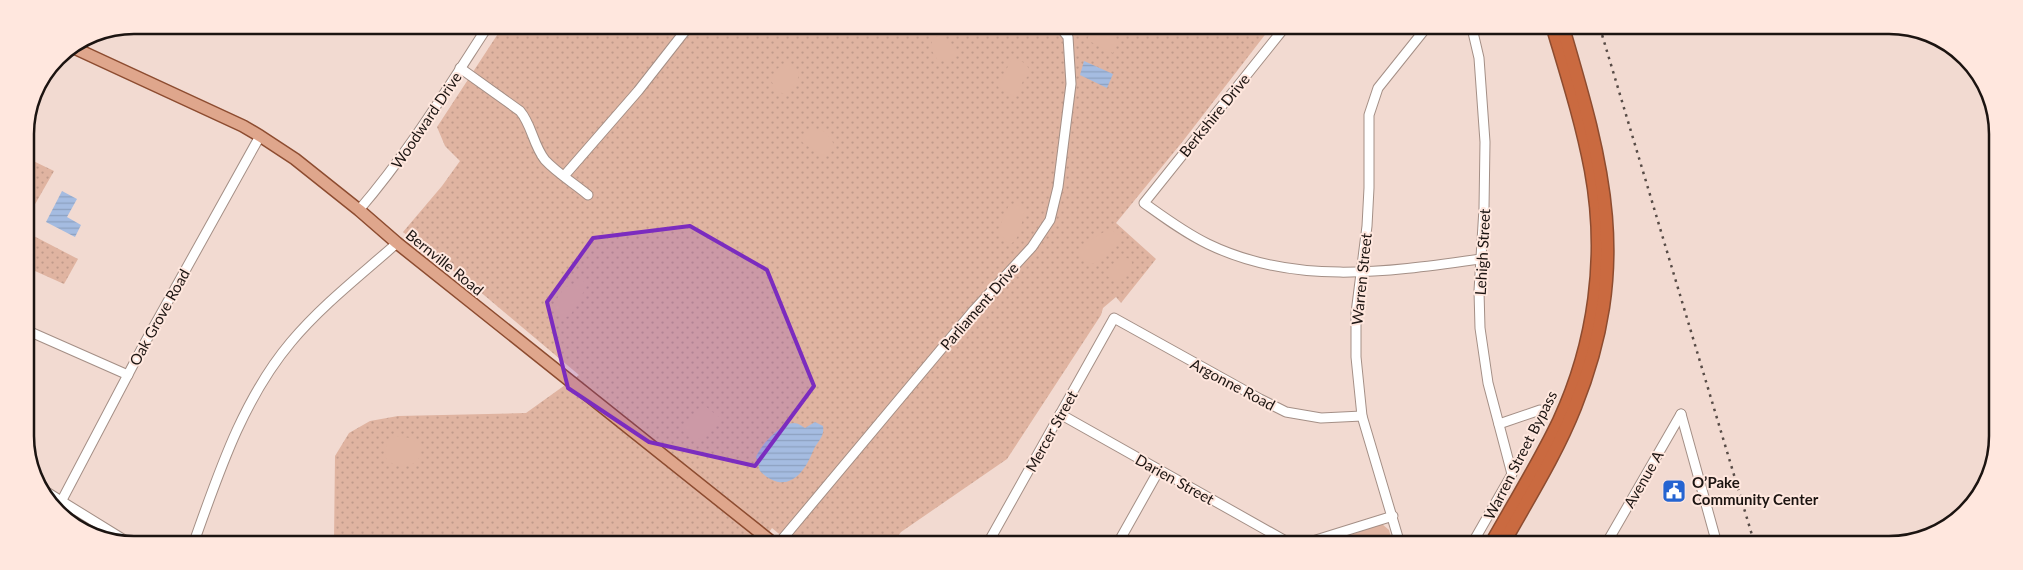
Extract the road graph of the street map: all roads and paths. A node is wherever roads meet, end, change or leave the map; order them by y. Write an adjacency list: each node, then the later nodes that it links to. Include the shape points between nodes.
1 (483, 34): 10 (street, Woodward Drive)
2 (683, 34): 12 (street)
3 (1066, 34): 32 (street, Parliament Drive, via 1071,84 1058,187 1050,220 1032,247 974,310)
4 (1279, 34): 17 (street, Berkshire Drive, via 1144,203 1192,235 1240,257 1298,270)
5 (1421, 34): 17 (street, Warren Street, via 1378,88 1369,115 1370,188)
6 (1473, 34): 16 (street, Lehigh Street, via 1479,58 1485,142)
7 (1555, 34): 39 (highway, Warren Street Bypass, via 1583,131 1594,187 1598,244 1595,301 1583,357 1562,413)
8 (1565, 34): 40 (highway, Warren Street Bypass, via 1592,129 1604,186 1608,244 1605,302 1592,360 1575,408)
9 (79, 50): 11 (main road, Bernville Road)
10 (460, 68): 12 (street, via 520,110 536,145 546,160); 14 (street, Woodward Drive, via 432,115)
11 (260, 136): 14 (main road, Bernville Road, via 295,159); 20 (street, Oak Grove Road)
12 (564, 176): 13 (street)
13 (588, 195)
14 (359, 210): 15 (main road, Bernville Road)
15 (396, 243): 30 (street, via 308,323 268,374 232,440); 31 (main road, Bernville Road)
16 (1480, 259): 17 (street); 24 (street, Lehigh Street, via 1482,348)
17 (1360, 273): 23 (street, Warren Street, via 1355,328)
18 (1114, 318): 22 (street, Mercer Street); 23 (street, Argonne Road, via 1286,412 1321,418)
19 (34, 334): 20 (street)
20 (128, 375): 27 (street, Oak Grove Road)
21 (1540, 410): 24 (street)
22 (1060, 414): 25 (street, Darien Street); 33 (street, Mercer Street)
23 (1362, 416): 28 (street, Warren Street)
24 (1499, 424): 38 (street, Lehigh Street, via 1512,474)
25 (1159, 470): 34 (street); 35 (street, Darien Street)
26 (54, 496): 27 (street)
27 (62, 500): 29 (street)
28 (1393, 516): 36 (street); 37 (street, Warren Street)
29 (115, 534)
30 (196, 536)
31 (765, 536)
32 (786, 536)
33 (992, 536)
34 (1122, 536)
35 (1277, 536)
36 (1329, 536)
37 (1398, 536)
38 (1477, 536)
39 (1495, 536)
40 (1507, 536)
41 (1611, 536): 42 (street, Avenue A, via 1681,414)
42 (1715, 536)

